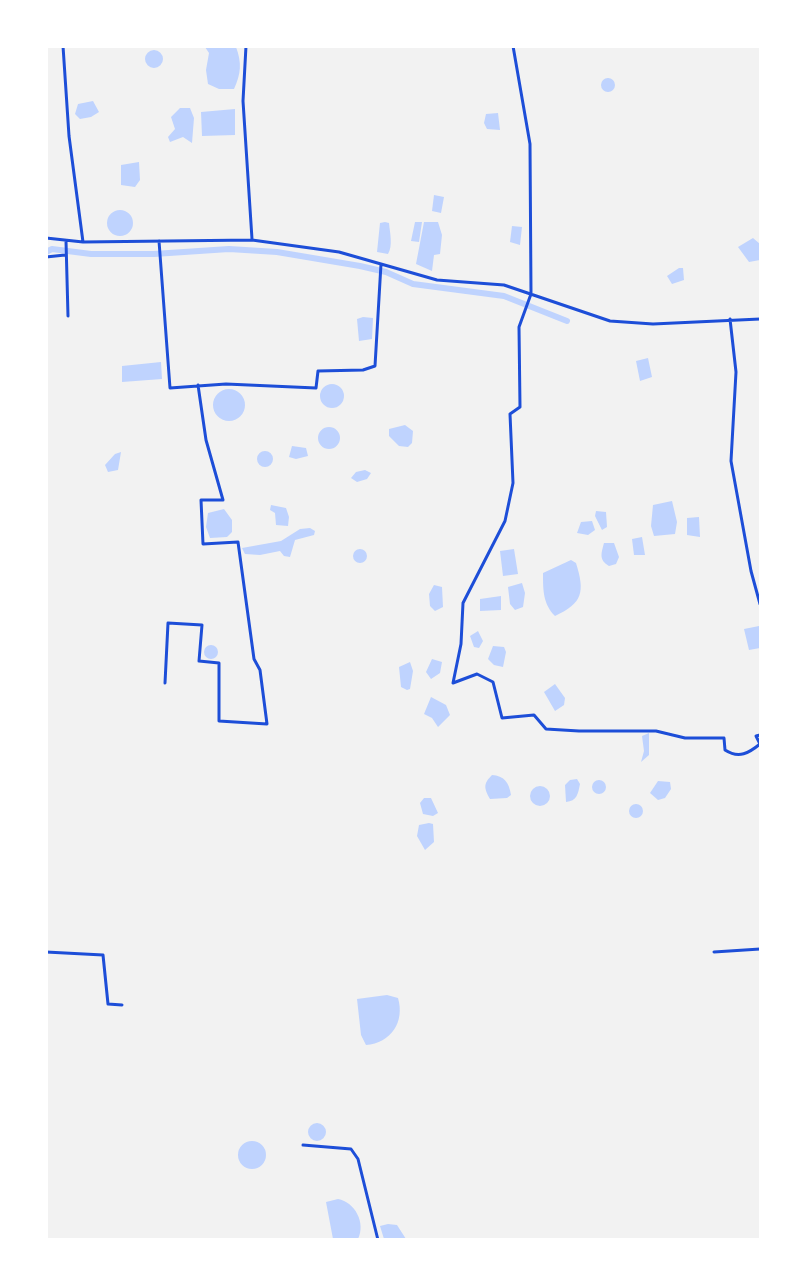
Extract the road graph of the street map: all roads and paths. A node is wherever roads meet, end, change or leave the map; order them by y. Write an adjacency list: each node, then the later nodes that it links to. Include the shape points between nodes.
1 (63, 46): 8 (street, via 69,136)
2 (246, 46): 5 (street, via 243,101)
3 (513, 46): 12 (street, via 530,144)
4 (46, 238): 7 (street)
5 (252, 240): 6 (street); 11 (street, via 339,252)
6 (159, 241): 8 (street); 16 (street, via 170,388)
7 (66, 242): 8 (street); 9 (street)
8 (83, 242)
9 (64, 255): 10 (street); 13 (street)
10 (46, 257)
11 (381, 265): 12 (street, via 437,280 504,285); 16 (street, via 375,366 318,371 316,388)
12 (531, 294): 15 (street, via 610,321); 20 (street, via 522,313 518,339 520,407 510,414 513,483 505,521 463,603 461,644 453,683 477,674 492,682 502,718 534,715 546,729 656,731 685,738 724,738 725,750 733,755 748,754)
13 (68, 316)
14 (760, 319): 15 (street)
15 (731, 321): 17 (street, via 736,372 731,461)
16 (198, 385): 18 (street, via 206,440 223,500 201,500 203,544 238,542 267,724 219,721 219,663 199,661 202,625 168,623)
17 (760, 604)
18 (165, 682)
19 (760, 735): 20 (street, via 756,736)
20 (760, 745)
21 (760, 949): 23 (street)
22 (46, 952): 24 (street, via 103,955 108,1004)
23 (714, 952)
24 (122, 1005)
25 (303, 1145): 26 (street, via 351,1149 358,1160)
26 (378, 1239)

